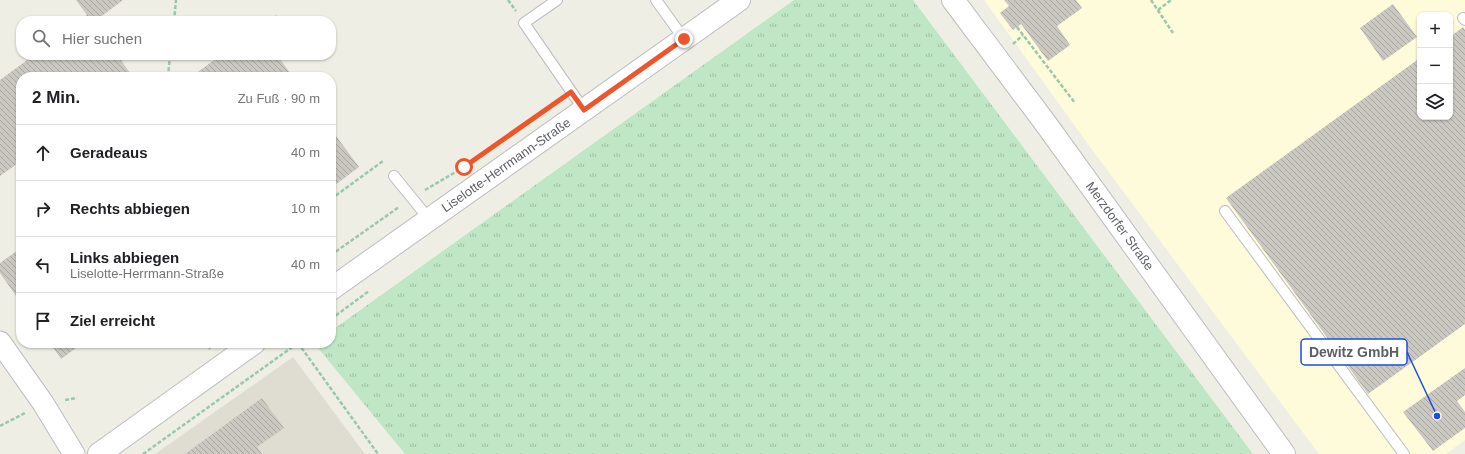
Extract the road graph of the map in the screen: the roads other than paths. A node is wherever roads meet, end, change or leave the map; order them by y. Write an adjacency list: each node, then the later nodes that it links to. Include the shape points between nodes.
1 (557, 0): 6 (lane, via 524,23)
2 (656, 0): 5 (lane)
3 (739, 0): 5 (street, Liselotte-Herrmann-Straße)
4 (953, 0): 15 (street, Merzdorfer Straße, via 1046,124)
5 (684, 39): 6 (street, Liselotte-Herrmann-Straße)
6 (584, 110): 9 (street, Liselotte-Herrmann-Straße)
7 (394, 176): 9 (lane)
8 (1225, 211): 16 (lane)
9 (430, 219): 10 (street, Liselotte-Herrmann-Straße)
10 (336, 285)
11 (0, 342): 13 (street, via 43,403)
12 (247, 348): 14 (street)
13 (74, 454)
14 (99, 454)
15 (1284, 454)
16 (1404, 454)

